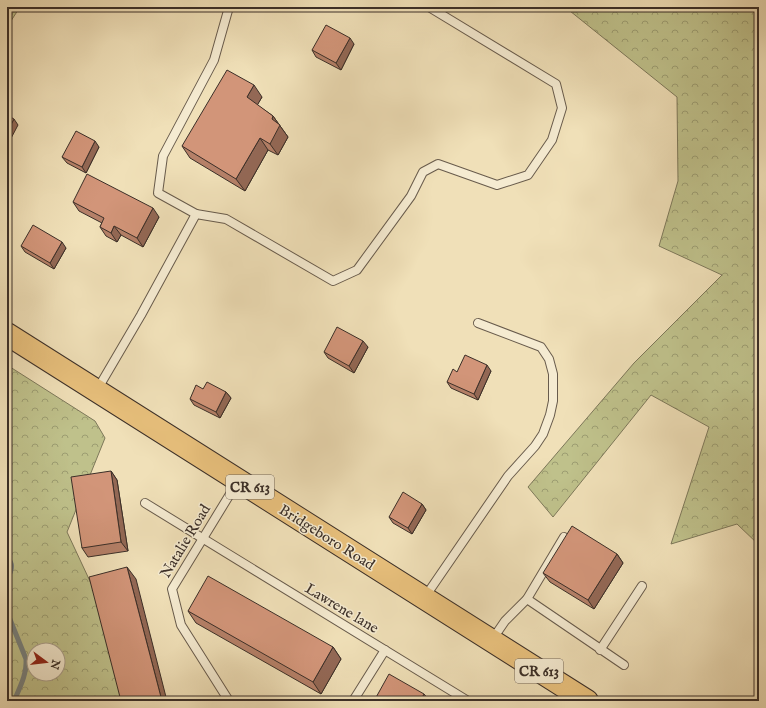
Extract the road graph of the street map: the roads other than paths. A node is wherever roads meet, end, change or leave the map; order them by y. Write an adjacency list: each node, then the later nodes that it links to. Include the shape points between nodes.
1 (229, 7): 3 (lane, via 214,60 163,156 158,193)
2 (428, 7): 3 (lane, via 556,84 562,108 554,134 528,175 497,185 438,164 423,172 411,196 357,270 333,281 226,220)
3 (196, 214): 6 (lane)
4 (478, 323): 12 (lane, via 541,347 549,359 553,374 553,401 543,434 508,476)
5 (7, 334): 6 (main road, Bridgeboro Road / CR 613)
6 (97, 391): 7 (main road, Bridgeboro Road / CR 613)
7 (238, 480): 10 (lane, Natalie Road); 12 (main road, Bridgeboro Road / CR 613)
8 (145, 503): 10 (lane, Lawrene lane)
9 (564, 537): 13 (lane)
10 (202, 540): 15 (lane, Lawrene lane); 18 (lane, Natalie Road, via 172,589 180,625)
11 (642, 586): 16 (lane)
12 (424, 598): 14 (main road, Bridgeboro Road / CR 613)
13 (527, 599): 14 (lane, via 505,621); 16 (lane)
14 (492, 641): 21 (main road, Bridgeboro Road / CR 613)
15 (385, 650): 19 (lane); 20 (lane, Lawrene lane)
16 (600, 650): 17 (lane)
17 (624, 665)
18 (229, 701)
19 (353, 701)
20 (468, 701)
21 (587, 701)

